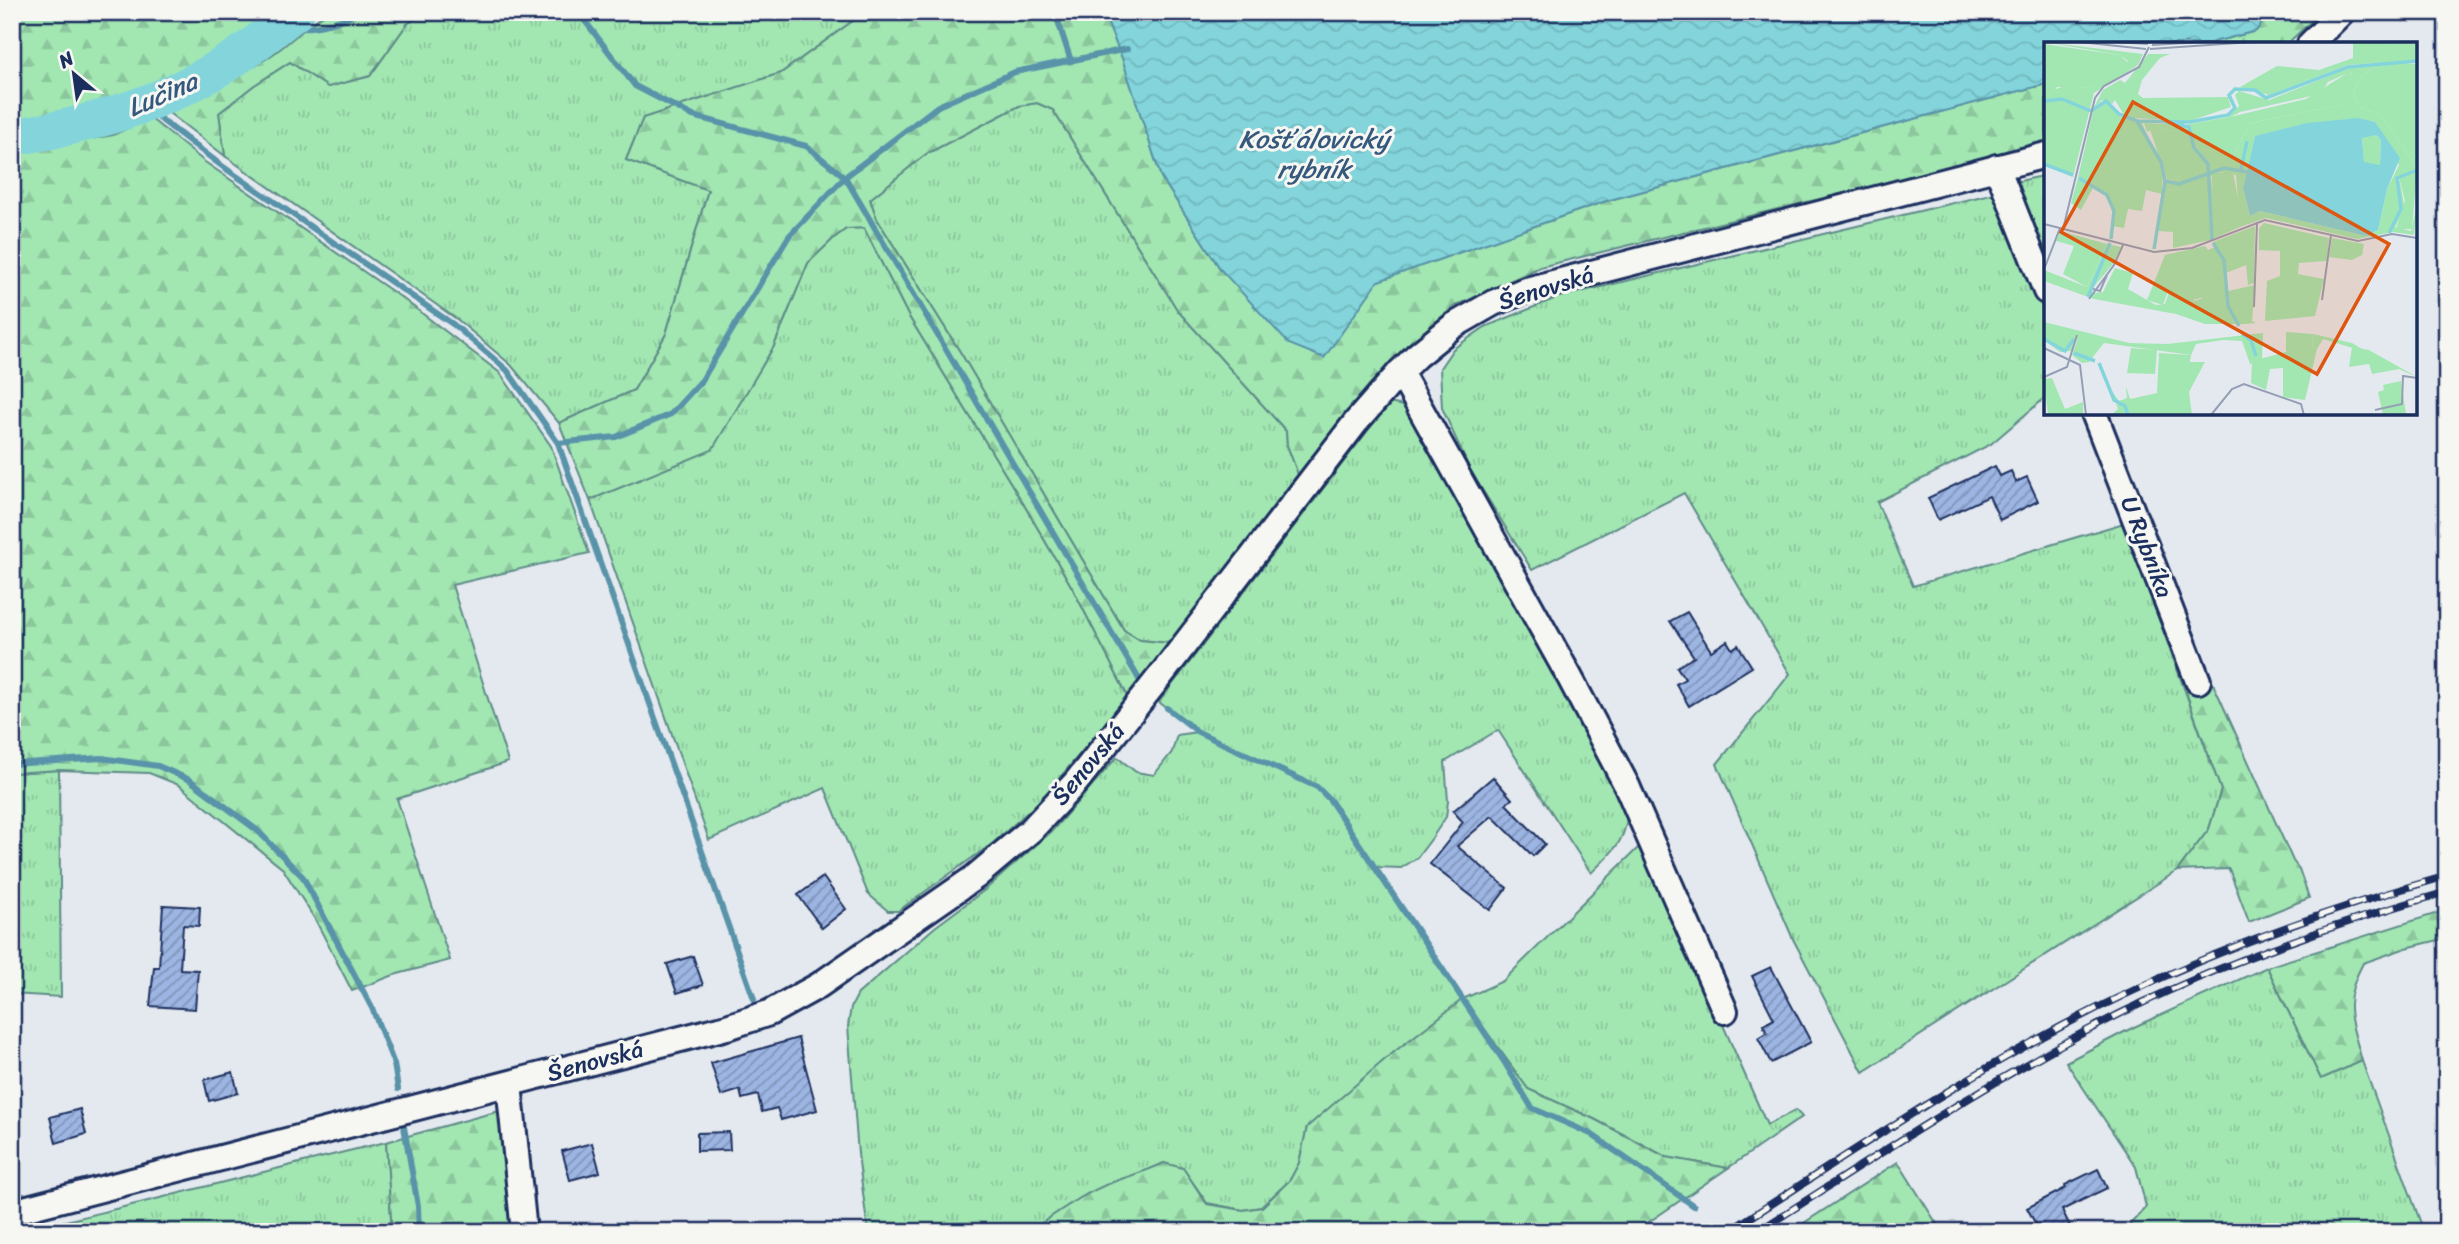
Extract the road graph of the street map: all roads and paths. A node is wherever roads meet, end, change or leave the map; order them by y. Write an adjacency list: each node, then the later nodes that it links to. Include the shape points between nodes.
1 (2342, 12): 2 (street)
2 (2312, 42)
3 (2044, 155): 4 (street, Šenovská)
4 (1997, 167): 5 (street); 6 (street, Šenovská, via 1526,290 1453,326)
5 (2044, 286)
6 (1400, 372): 9 (street, via 1627,786); 10 (street, Šenovská, via 1356,422 1076,782 1031,830 975,877 818,986 769,1013)
7 (2095, 415): 8 (street, U Rybníka)
8 (2198, 681)
9 (1726, 1011)
10 (509, 1084): 11 (street, Šenovská); 12 (street)
11 (12, 1212)
12 (524, 1232)

